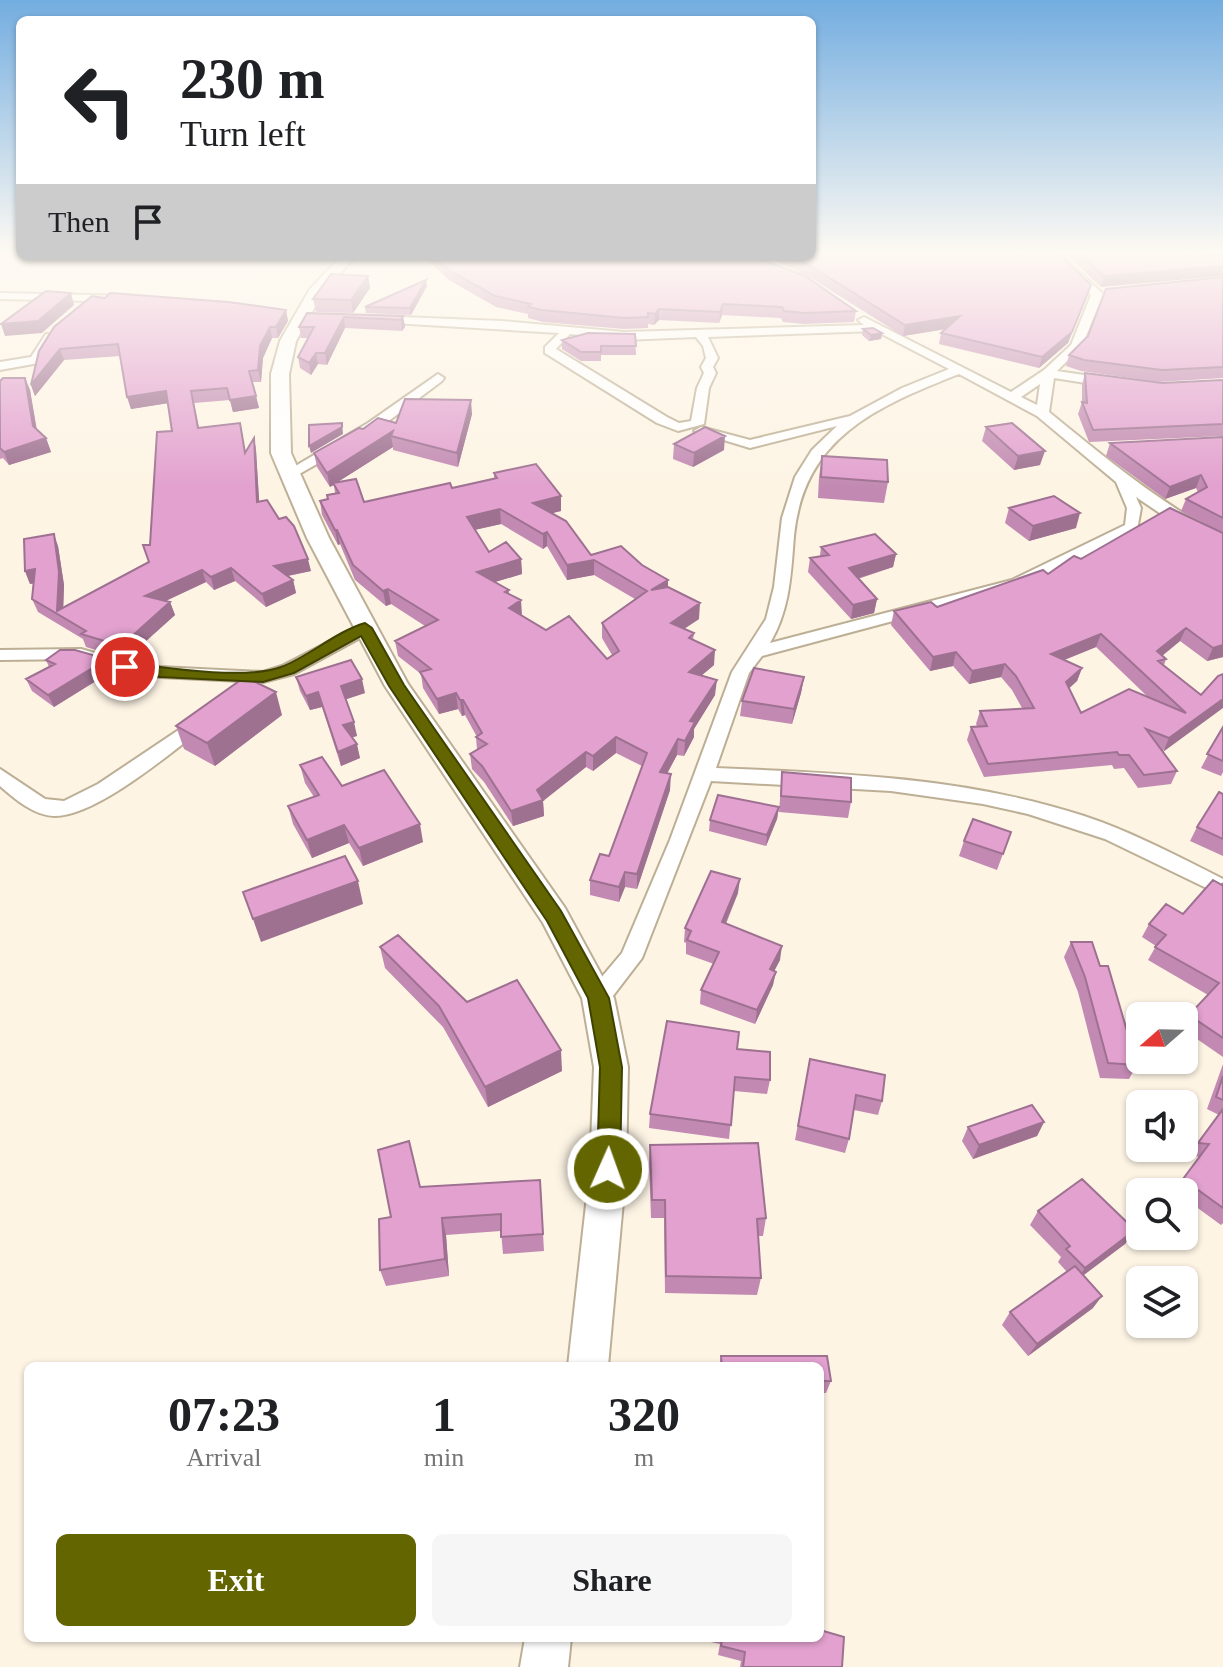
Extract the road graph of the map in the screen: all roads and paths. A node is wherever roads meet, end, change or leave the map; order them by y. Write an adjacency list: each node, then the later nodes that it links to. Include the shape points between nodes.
1 (54, 331): 8 (street, via 35,360)
2 (292, 331): 19 (main road, via 280,374 281,453)
3 (567, 331): 7 (street, via 624,336); 16 (street, via 549,350 662,420 678,427)
4 (777, 331): 7 (street)
5 (881, 331): 9 (street)
6 (1082, 331): 10 (street, via 1076,346)
7 (699, 333): 16 (street, via 712,358)
8 (0, 366)
9 (959, 370): 13 (street); 15 (street)
10 (1048, 373): 12 (street); 13 (street); 14 (street)
11 (438, 378): 19 (street, via 373,426)
12 (1130, 385)
13 (1012, 397): 14 (street)
14 (1042, 413): 18 (street)
15 (851, 418): 16 (street, via 750,444 701,432); 23 (street, via 826,441 802,477 792,504 776,614)
16 (697, 424)
17 (1102, 448): 18 (street)
18 (1087, 449): 20 (street)
19 (289, 474): 22 (main road)
20 (1122, 480): 21 (street); 23 (street, via 1134,508 1132,527 1030,578)
21 (1223, 543)
22 (365, 628): 25 (street, via 288,670); 31 (main road, via 397,686 554,916)
23 (756, 652): 28 (street, via 741,672)
24 (0, 655): 25 (street, via 81,654 160,672)
25 (263, 677): 26 (street)
26 (239, 693)
27 (216, 710): 29 (street, via 82,803 53,810)
28 (705, 774): 30 (street, via 893,784 988,798 1074,820 1148,849); 31 (street, via 631,958)
29 (0, 776)
30 (1223, 888)
31 (598, 998): 32 (main road, via 611,1067 608,1169)
32 (588, 1362)
33 (547, 1642): 34 (main road)
34 (544, 1667)

